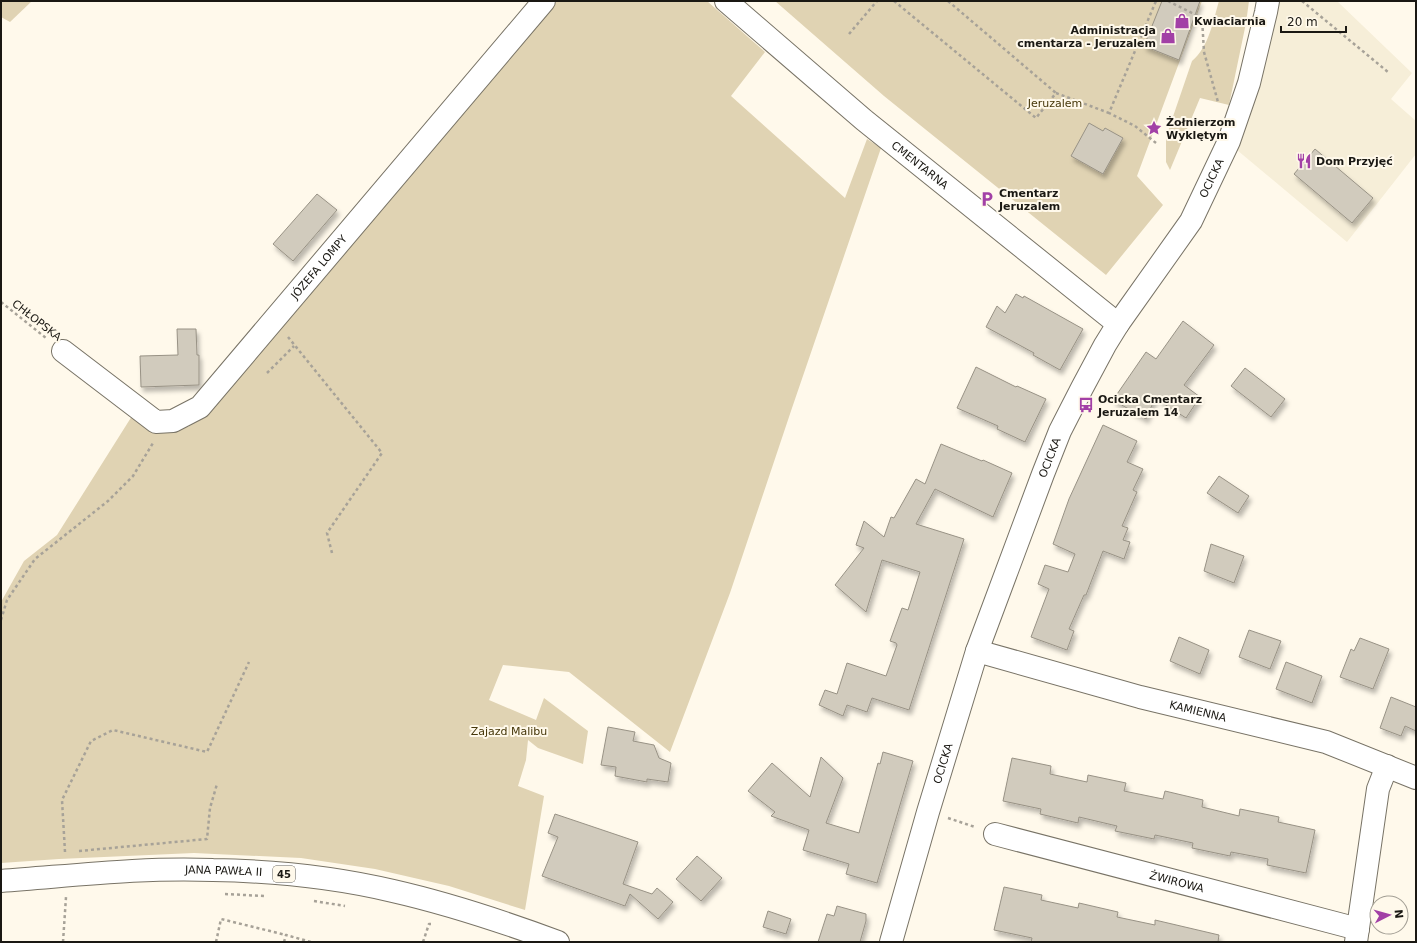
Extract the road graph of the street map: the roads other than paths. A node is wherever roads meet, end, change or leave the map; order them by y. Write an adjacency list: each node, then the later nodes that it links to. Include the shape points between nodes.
1 (544, 1): 5 (street, JÓZEFA LOMPY, via 200,407 173,421 156,422)
2 (726, 1): 4 (street, CMENTARNA, via 864,120)
3 (1268, 1): 4 (street, OCICKA, via 1249,83 1230,141 1191,221)
4 (1118, 324): 6 (street, OCICKA, via 1060,431)
5 (63, 351)
6 (977, 651): 7 (street, KAMIENNA, via 1140,697 1326,742); 13 (street, OCICKA)
7 (1388, 766): 8 (street, KAMIENNA); 11 (street, ŻWIROWA, via 1378,789)
8 (1416, 778)
9 (995, 834): 11 (street, ŻWIROWA)
10 (1, 881): 12 (street, JANA PAWŁA II / 45, via 175,870 310,877 354,883 426,899)
11 (1357, 936)
12 (558, 942)
13 (891, 942)

